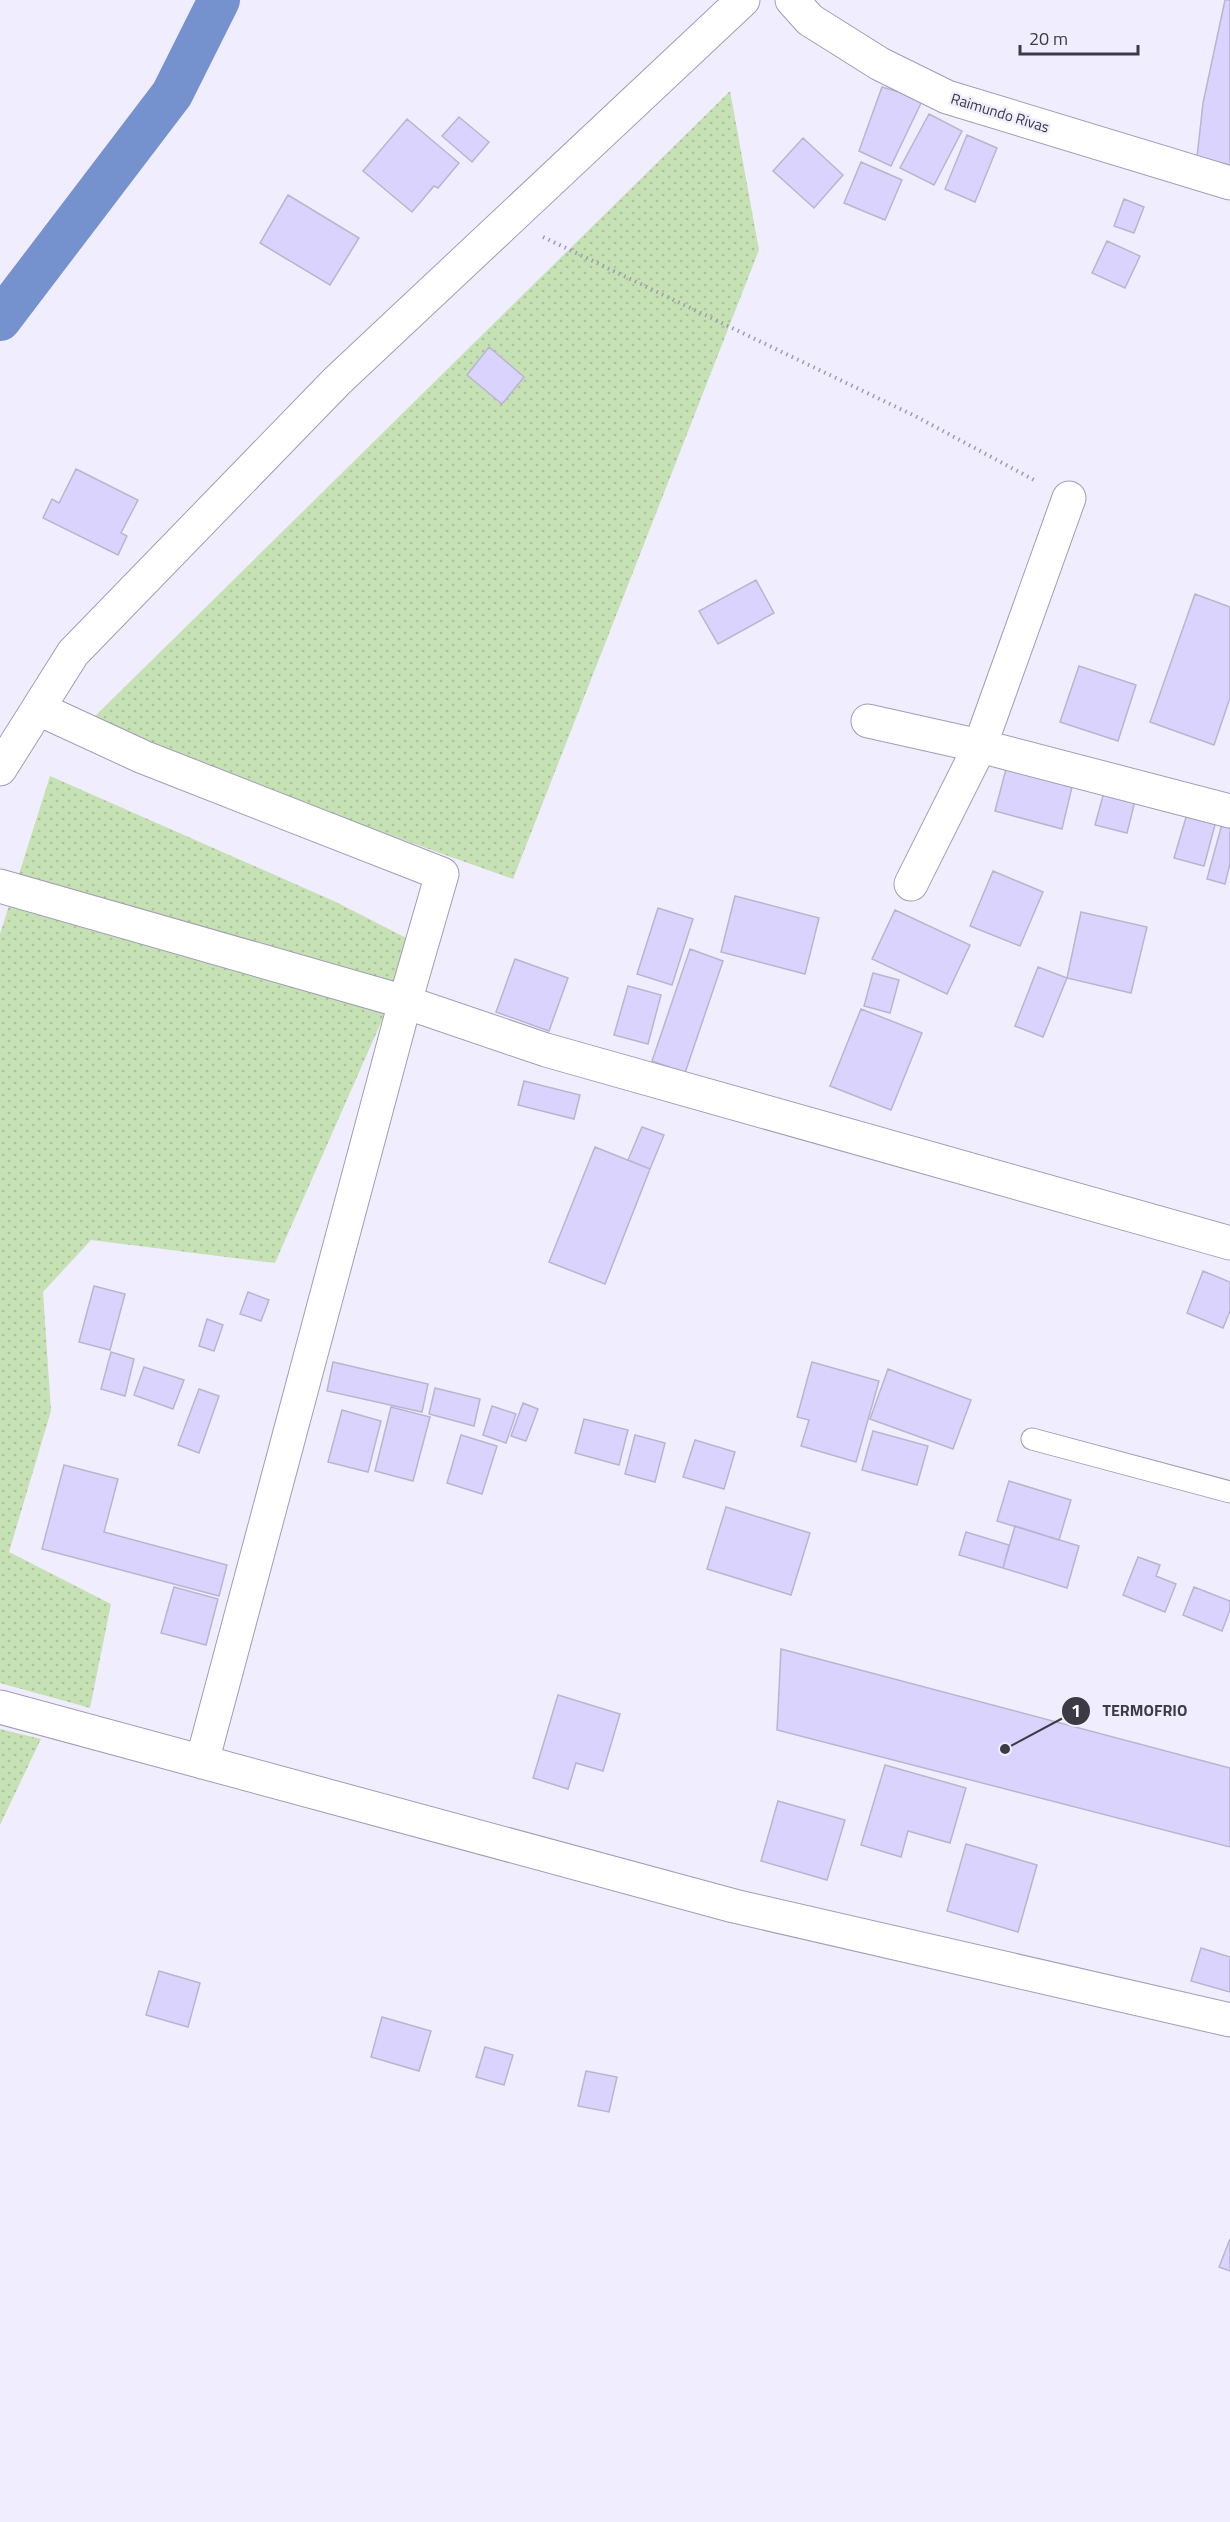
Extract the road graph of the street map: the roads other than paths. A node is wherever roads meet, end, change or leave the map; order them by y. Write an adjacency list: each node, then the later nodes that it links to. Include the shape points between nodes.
1 (743, 0): 5 (street, via 337,381 73,653)
2 (792, 0): 3 (street, Raimundo Rivas, via 810,20 880,64 947,97)
3 (1230, 183)
4 (1069, 498): 7 (street)
5 (39, 709): 8 (street); 12 (street, via 143,757 442,874)
6 (868, 721): 7 (street)
7 (980, 746): 9 (street); 10 (street)
8 (0, 769)
9 (1230, 811)
10 (911, 884)
11 (0, 886): 12 (street)
12 (405, 1002): 13 (street, via 546,1050); 17 (street)
13 (1230, 1243)
14 (1032, 1439): 15 (lane)
15 (1230, 1492)
16 (0, 1707): 17 (street)
17 (202, 1762): 18 (street, via 734,1906)
18 (1230, 2020)

